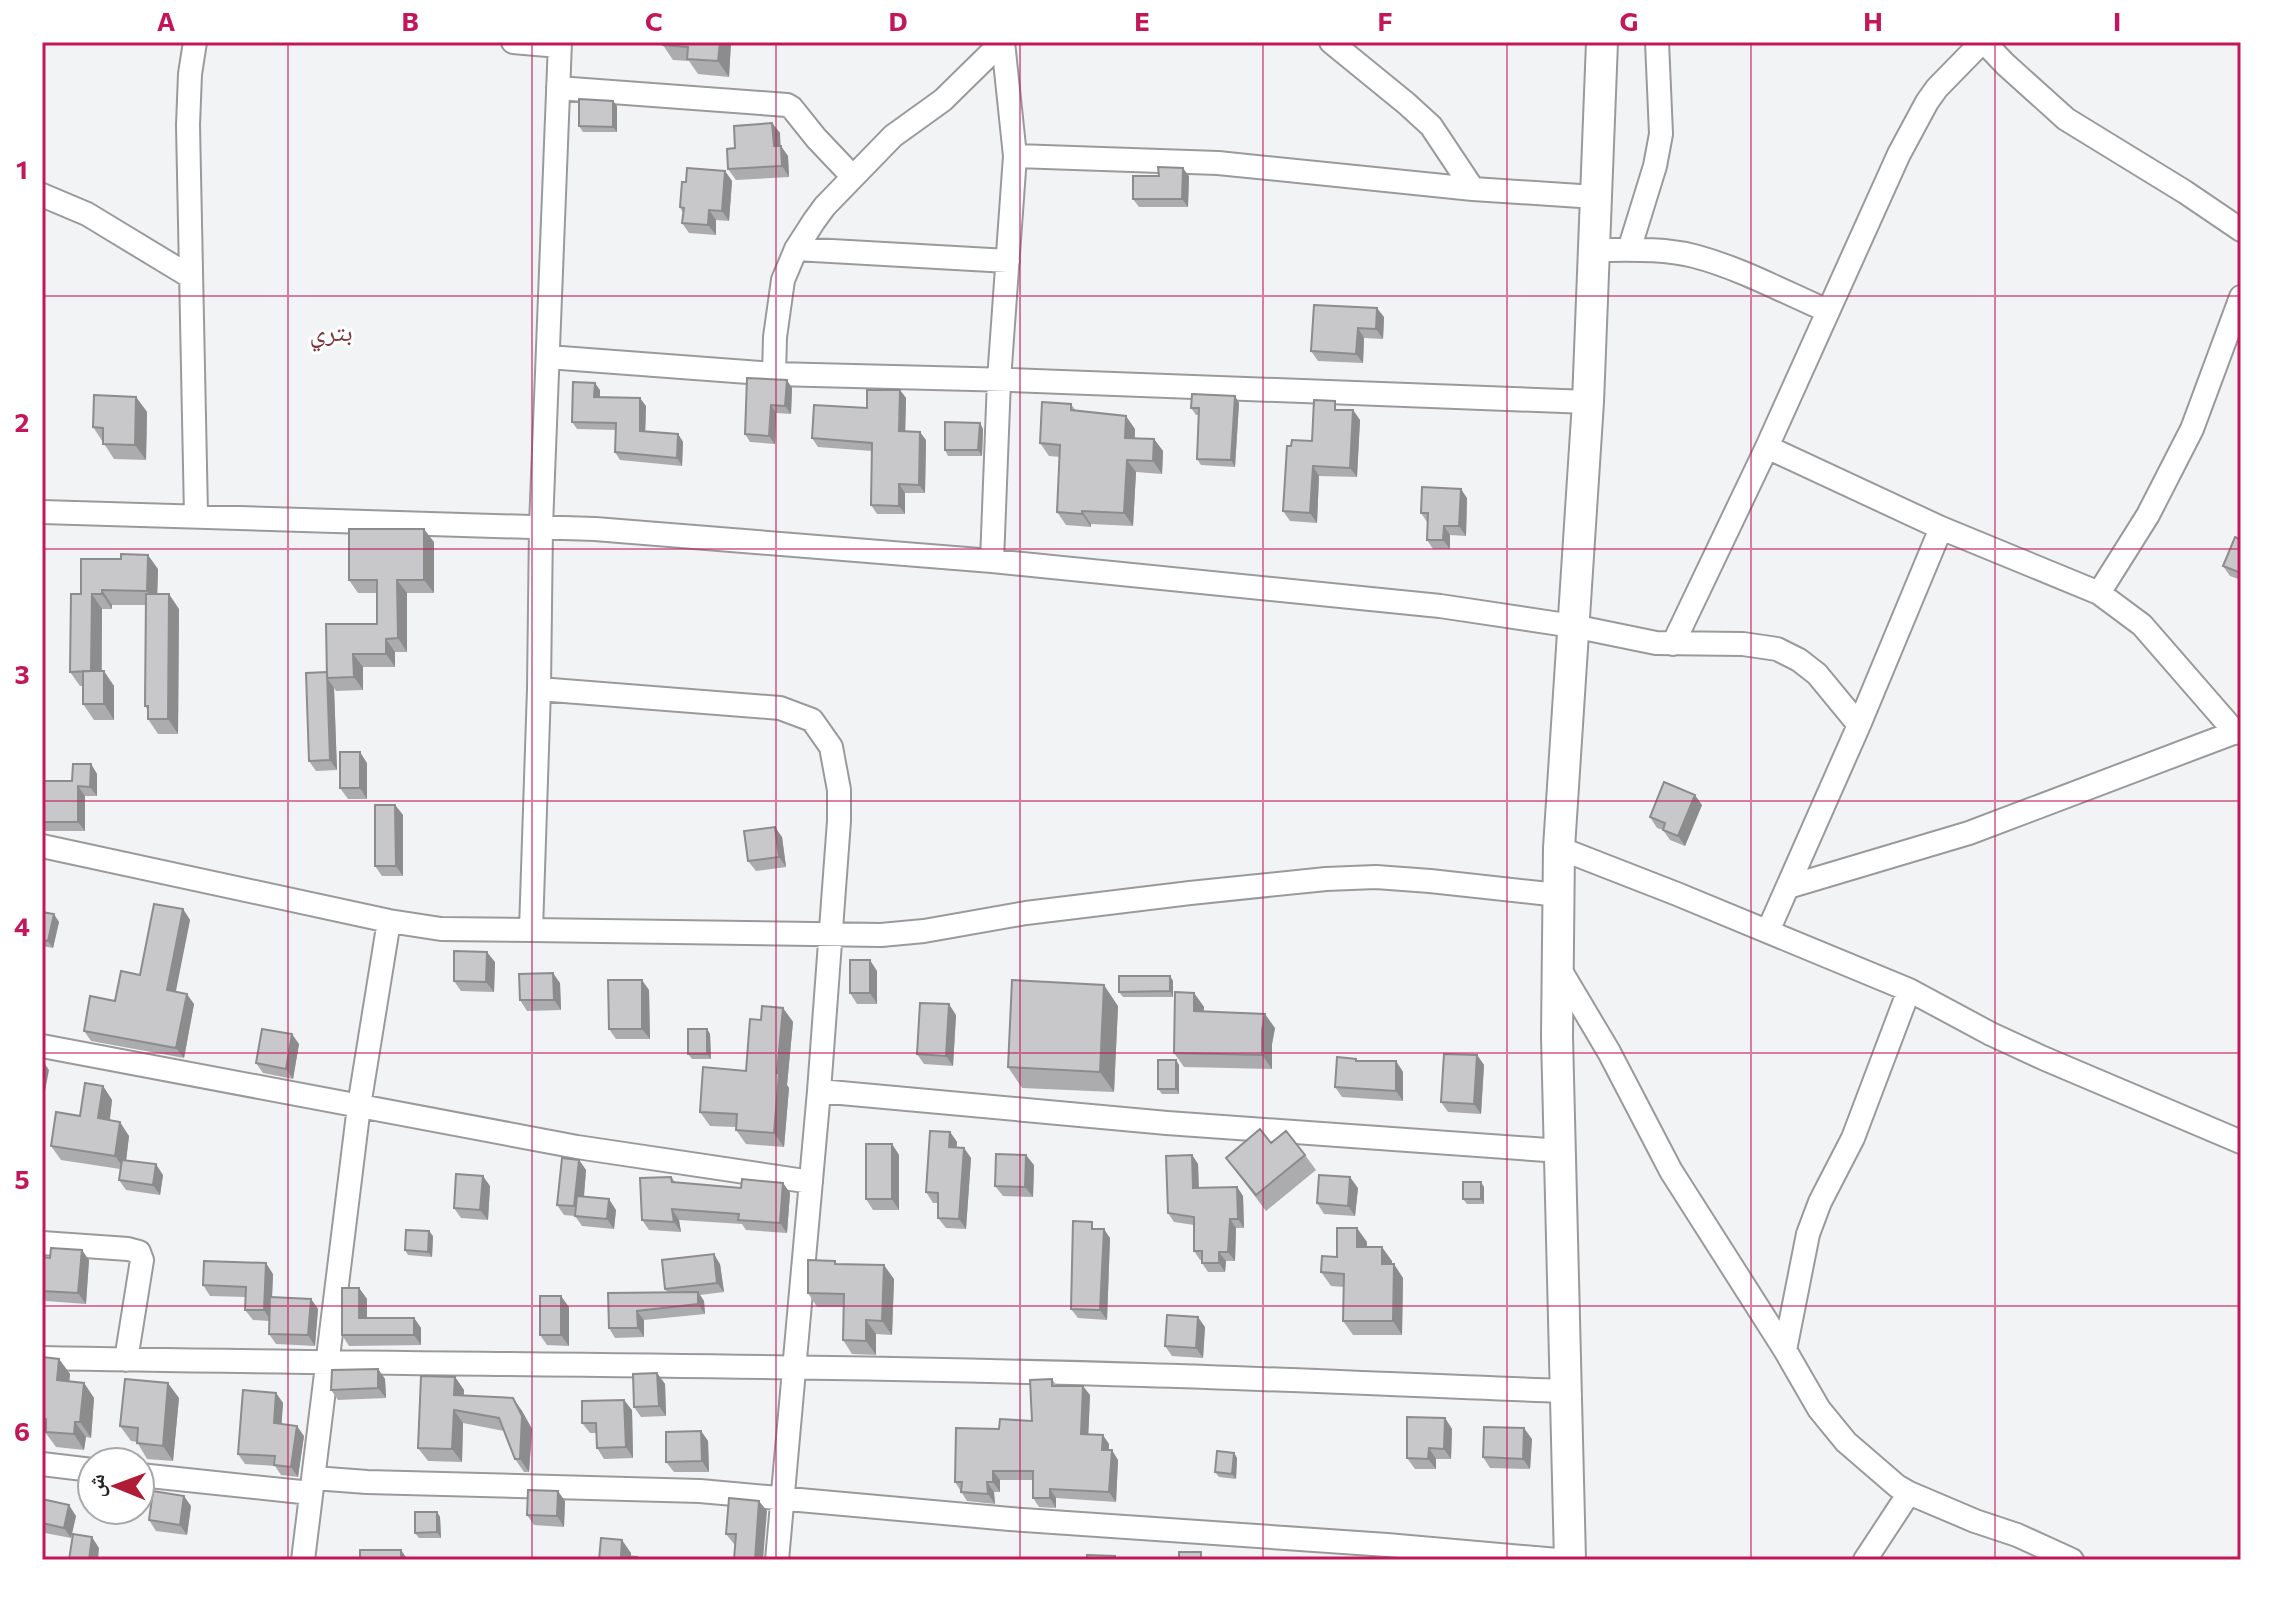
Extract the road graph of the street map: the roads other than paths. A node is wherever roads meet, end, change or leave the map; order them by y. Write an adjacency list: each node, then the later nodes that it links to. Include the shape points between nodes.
1 (195, 42): 20 (street, via 188,125)
2 (513, 42): 8 (street)
3 (1002, 42): 10 (street); 11 (street)
4 (1331, 42): 12 (street, via 1431,126)
5 (1602, 42): 14 (street)
6 (1657, 42): 18 (street, via 1661,134)
7 (1983, 42): 15 (street, via 2066,119); 22 (street, via 1927,102)
8 (560, 44): 9 (street)
9 (558, 88): 11 (street, via 787,105); 23 (street)
10 (1015, 156): 12 (street, via 1218,163); 19 (street)
11 (853, 177): 16 (street)
12 (1473, 189): 14 (street)
13 (42, 195): 20 (street, via 87,214)
14 (1595, 197): 17 (street)
15 (2241, 230)
16 (796, 249): 19 (street); 24 (street, via 778,308)
17 (1594, 250): 18 (street); 26 (street)
18 (1629, 250): 22 (street, via 1693,256)
19 (1008, 261): 25 (street)
20 (191, 277): 29 (street)
21 (2241, 297): 33 (street, via 2192,429 2148,515)
22 (1828, 311): 27 (street)
23 (548, 357): 24 (street); 30 (street)
24 (774, 374): 25 (street)
25 (999, 380): 26 (street); 32 (street)
26 (1588, 402): 34 (street)
27 (1767, 447): 31 (street); 35 (street)
28 (42, 512): 29 (street)
29 (196, 515): 30 (street)
30 (541, 526): 32 (street); 36 (street)
31 (1941, 528): 33 (street); 37 (street)
32 (992, 561): 34 (street, via 1440,606)
33 (2099, 593): 38 (street, via 2142,625)
34 (1573, 626): 35 (street); 40 (street)
35 (1673, 644): 37 (street, via 1777,649 1817,674)
36 (539, 689): 44 (street); 46 (street, via 780,708 812,720 831,747 839,790)
37 (1859, 725): 41 (street)
38 (2238, 732): 41 (street, via 1969,833)
39 (42, 846): 43 (street)
40 (1559, 848): 42 (street); 45 (street)
41 (1788, 887): 45 (street)
42 (1558, 895): 46 (street, via 1376,877 1326,879 1026,913 924,931); 47 (street)
43 (389, 921): 44 (street, via 441,929); 51 (street)
44 (531, 930): 46 (street)
45 (1768, 931): 48 (street)
46 (831, 935): 50 (street)
47 (1559, 968): 53 (street); 56 (street, via 1671,1171)
48 (1909, 990): 52 (street, via 2043,1058); 56 (street, via 1853,1138 1808,1234)
49 (42, 1046): 51 (street)
50 (819, 1091): 53 (street); 54 (street)
51 (359, 1106): 54 (street, via 577,1147); 59 (street)
52 (2241, 1142)
53 (1561, 1151): 61 (street)
54 (811, 1182): 60 (street)
55 (42, 1243): 58 (street, via 139,1252)
56 (1785, 1350): 66 (street, via 1819,1409 1846,1442)
57 (42, 1358): 58 (street)
58 (126, 1360): 59 (street)
59 (328, 1364): 60 (street); 65 (street)
60 (795, 1368): 61 (street); 67 (street)
61 (1564, 1391): 72 (street)
62 (42, 1464): 63 (street)
63 (76, 1468)
64 (156, 1476): 65 (street)
65 (312, 1485): 67 (street, via 700,1491); 69 (street)
66 (1909, 1493): 68 (street); 73 (street)
67 (783, 1499): 70 (street); 71 (street)
68 (2062, 1557)
69 (303, 1560)
70 (777, 1560)
71 (1558, 1560)
72 (1570, 1560)
73 (1865, 1560)

